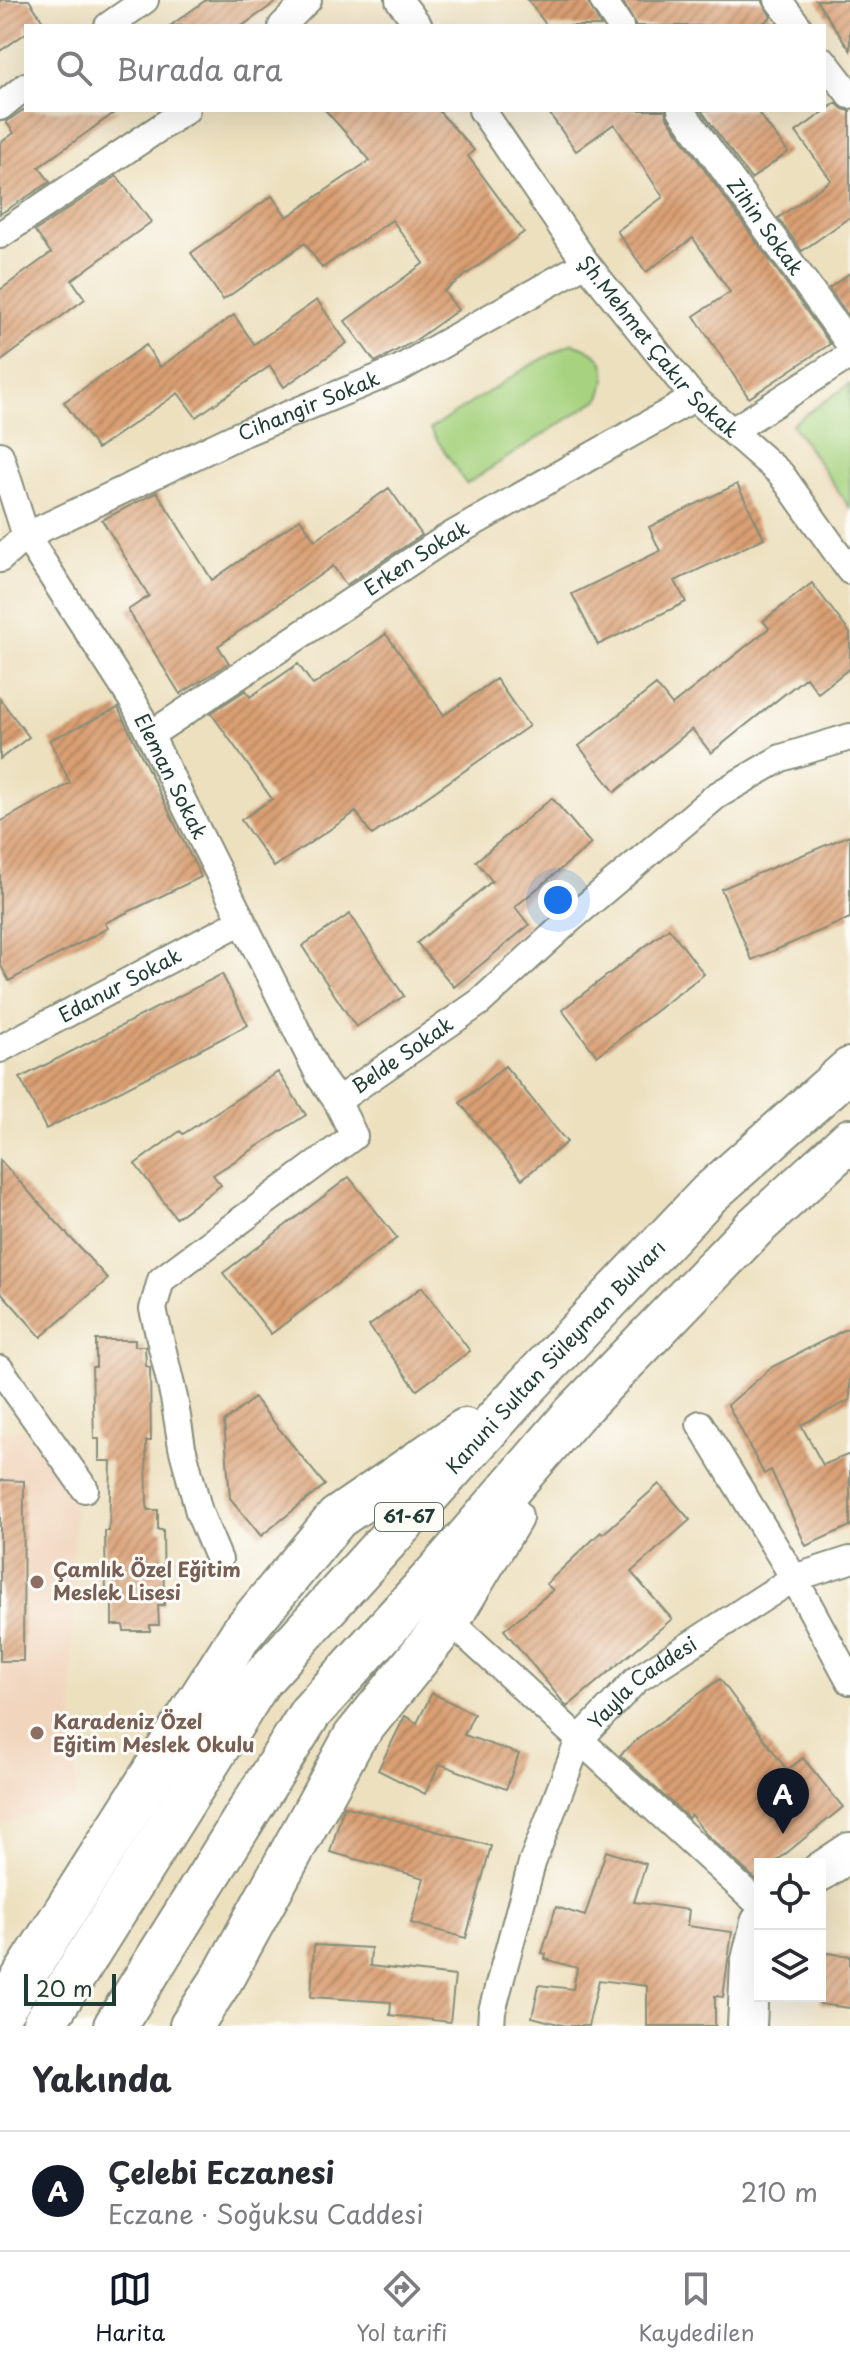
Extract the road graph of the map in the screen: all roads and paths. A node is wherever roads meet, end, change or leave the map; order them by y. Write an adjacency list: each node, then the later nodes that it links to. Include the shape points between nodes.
1 (145, 0): 6 (street)
2 (308, 0): 7 (street)
3 (399, 0): 8 (street)
4 (603, 0): 9 (street)
5 (778, 0): 10 (street)
6 (111, 24)
7 (284, 24)
8 (417, 24)
9 (619, 24)
10 (796, 24)
11 (826, 64): 13 (street)
12 (24, 88): 14 (street)
13 (850, 95)
14 (0, 107)
15 (183, 112): 18 (street)
16 (483, 112): 19 (street, Şh.Mehmet Çakır Sokak)
17 (682, 112): 20 (street, Zihin Sokak)
18 (0, 235)
19 (586, 263): 22 (street, Şh.Mehmet Çakır Sokak); 25 (street, Cihangir Sokak, via 399,369 239,435)
20 (850, 345)
21 (850, 355): 23 (street)
22 (694, 398): 23 (street, Şh.Mehmet Çakır Sokak); 28 (street, Erken Sokak, via 443,540)
23 (732, 431): 27 (street, Şh.Mehmet Çakır Sokak, via 781,474)
24 (0, 455): 25 (street, Eleman Sokak)
25 (26, 536): 26 (street, Cihangir Sokak); 28 (street, Eleman Sokak)
26 (0, 559)
27 (850, 571)
28 (150, 735): 30 (street, Eleman Sokak)
29 (850, 737): 33 (street, Belde Sokak, via 781,758 716,796 480,1002)
30 (242, 921): 31 (street, Edanur Sokak); 33 (street, Eleman Sokak)
31 (0, 1049)
32 (850, 1069): 37 (main road, Kanuni Sultan Süleyman Bulvarı / 61-67, via 709,1194)
33 (337, 1101): 41 (street, Belde Sokak, via 354,1136 161,1280 153,1309 199,1512)
34 (850, 1140): 35 (main road, 61-67)
35 (833, 1162): 38 (main road, 61-67, via 755,1227)
36 (0, 1369): 40 (street)
37 (525, 1388): 51 (main road, 61-67, via 337,1518 241,1634); 52 (main road, Kanuni Sultan Süleyman Bulvarı / 61-67, via 259,1682)
38 (574, 1414): 44 (main road, 61-67); 53 (main road, 61-67, via 310,1713)
39 (700, 1424): 43 (street)
40 (85, 1489)
41 (219, 1560)
42 (850, 1560): 43 (street, Yayla Caddesi)
43 (794, 1578): 45 (street); 46 (street, Yayla Caddesi, via 636,1680)
44 (449, 1620): 46 (street); 54 (main road, 61-67, via 354,1738)
45 (850, 1681)
46 (579, 1740): 49 (street); 55 (street, Yayla Caddesi, via 532,1863)
47 (850, 1852): 48 (street)
48 (826, 1868)
49 (754, 1900)
50 (758, 1930): 56 (street, via 750,1964)
51 (0, 2014)
52 (43, 2026)
53 (115, 2026)
54 (191, 2026)
55 (491, 2026)
56 (747, 2026)

